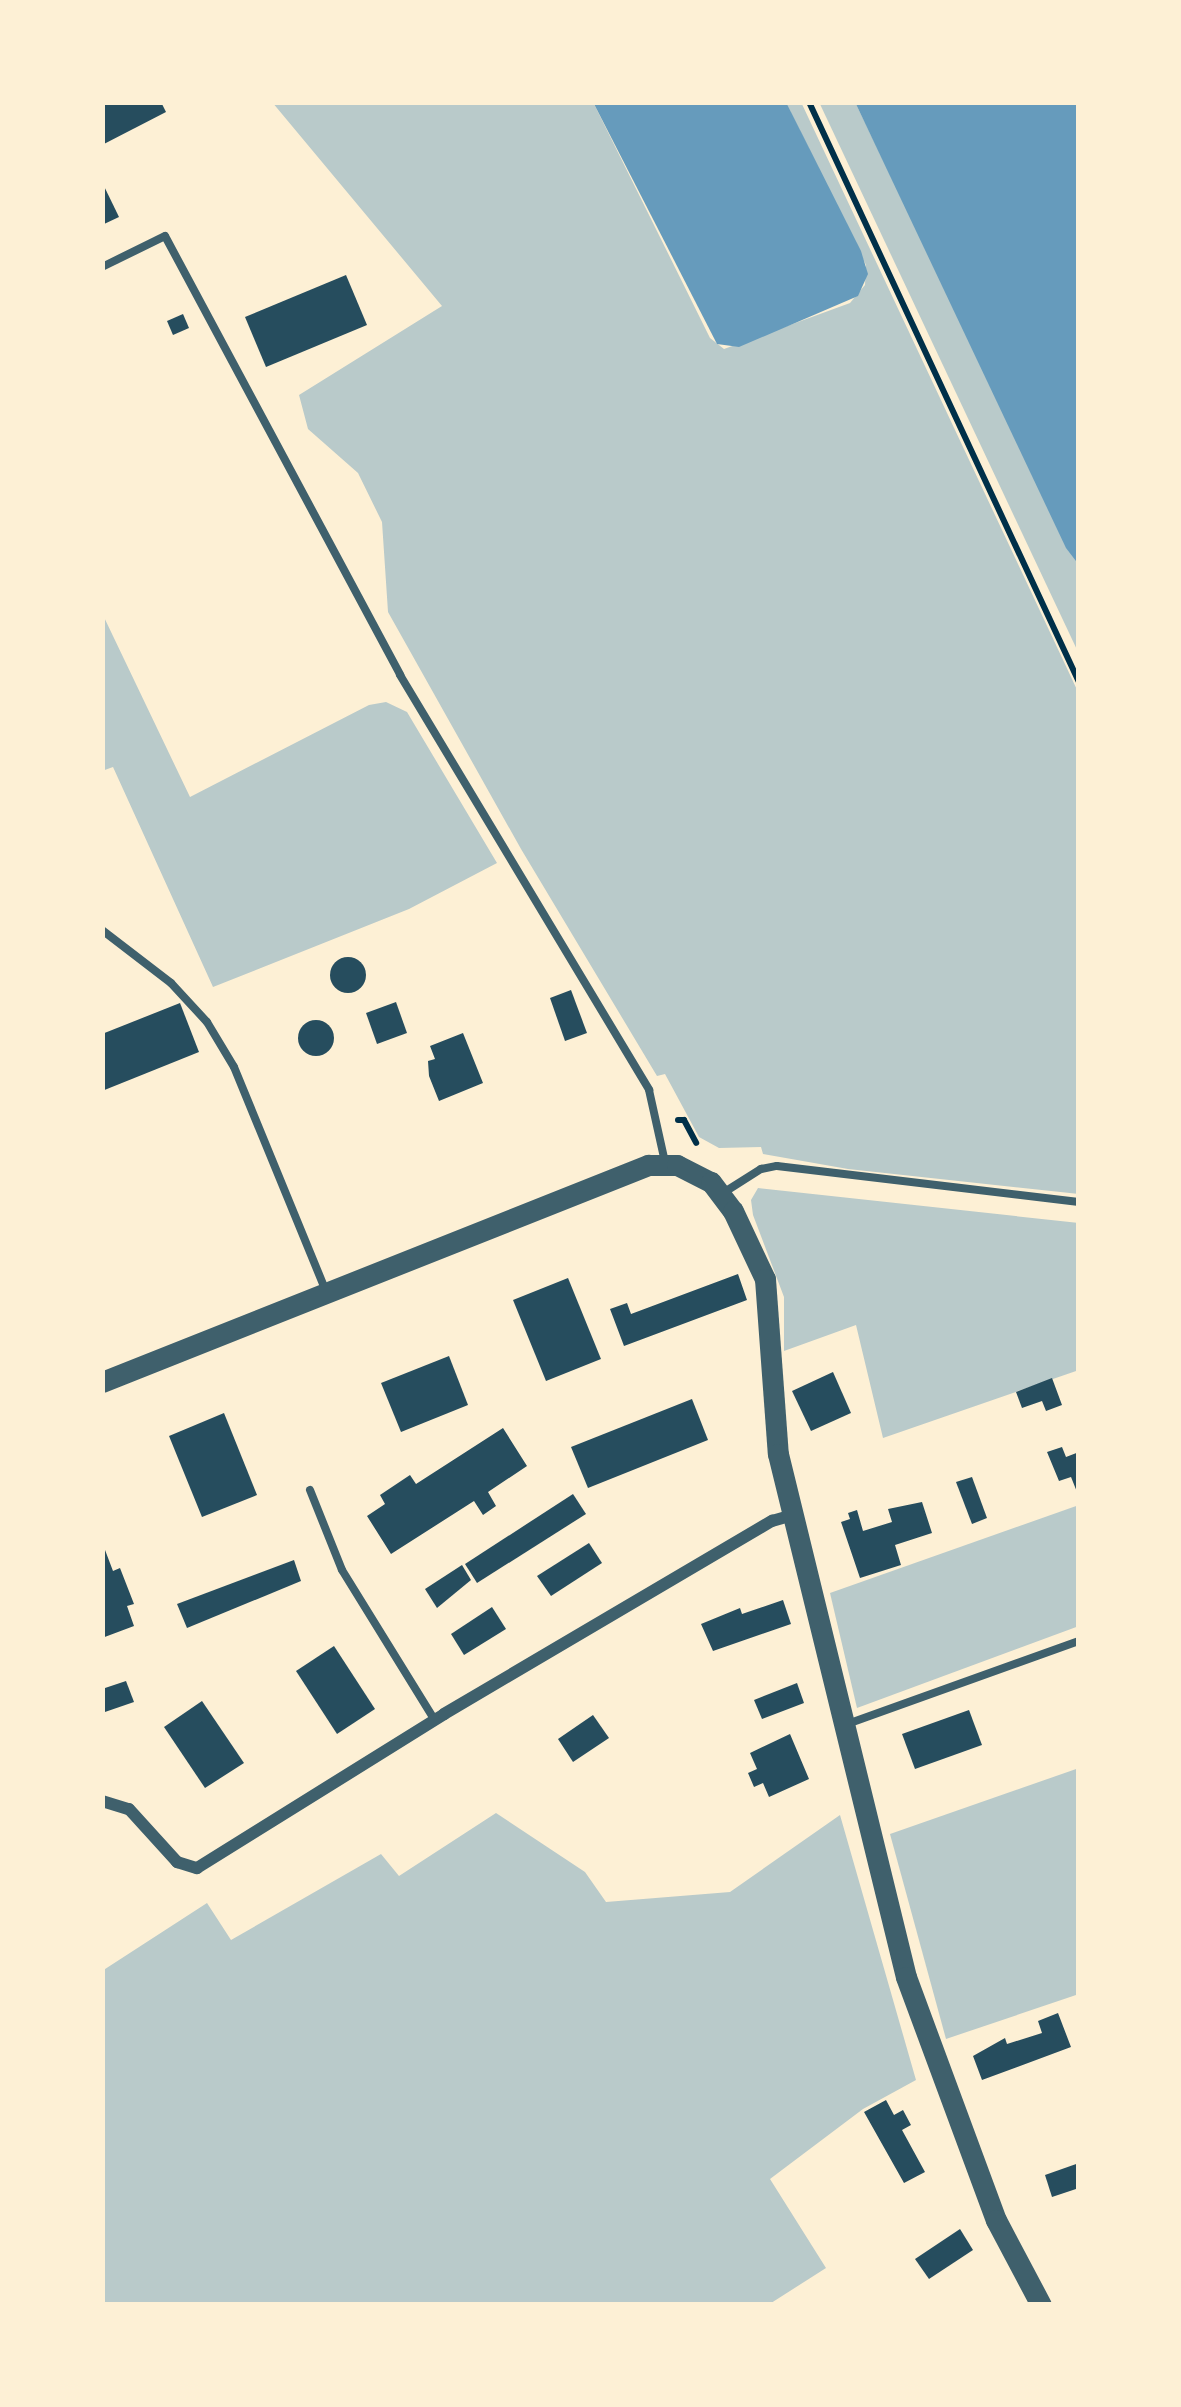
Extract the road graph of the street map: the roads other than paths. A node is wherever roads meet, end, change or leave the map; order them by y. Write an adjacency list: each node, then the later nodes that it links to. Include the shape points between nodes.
1 (102, 267): 3 (lane, via 165,236 400,675 649,1090)
2 (102, 930): 6 (lane, via 207,1022 234,1067)
3 (665, 1164): 4 (street, via 703,1176); 6 (street)
4 (722, 1194): 5 (lane, via 777,1166); 9 (street, via 765,1279 776,1445)
5 (1079, 1202)
6 (327, 1293): 7 (street)
7 (102, 1382)
8 (310, 1490): 11 (lane, via 342,1570)
9 (790, 1516): 11 (street); 12 (street)
10 (1079, 1641): 12 (lane)
11 (435, 1720): 13 (street, via 197,1868 177,1862 129,1808)
12 (842, 1725): 14 (street, via 919,2020 996,2220)
13 (102, 1801)
14 (1041, 2305)

